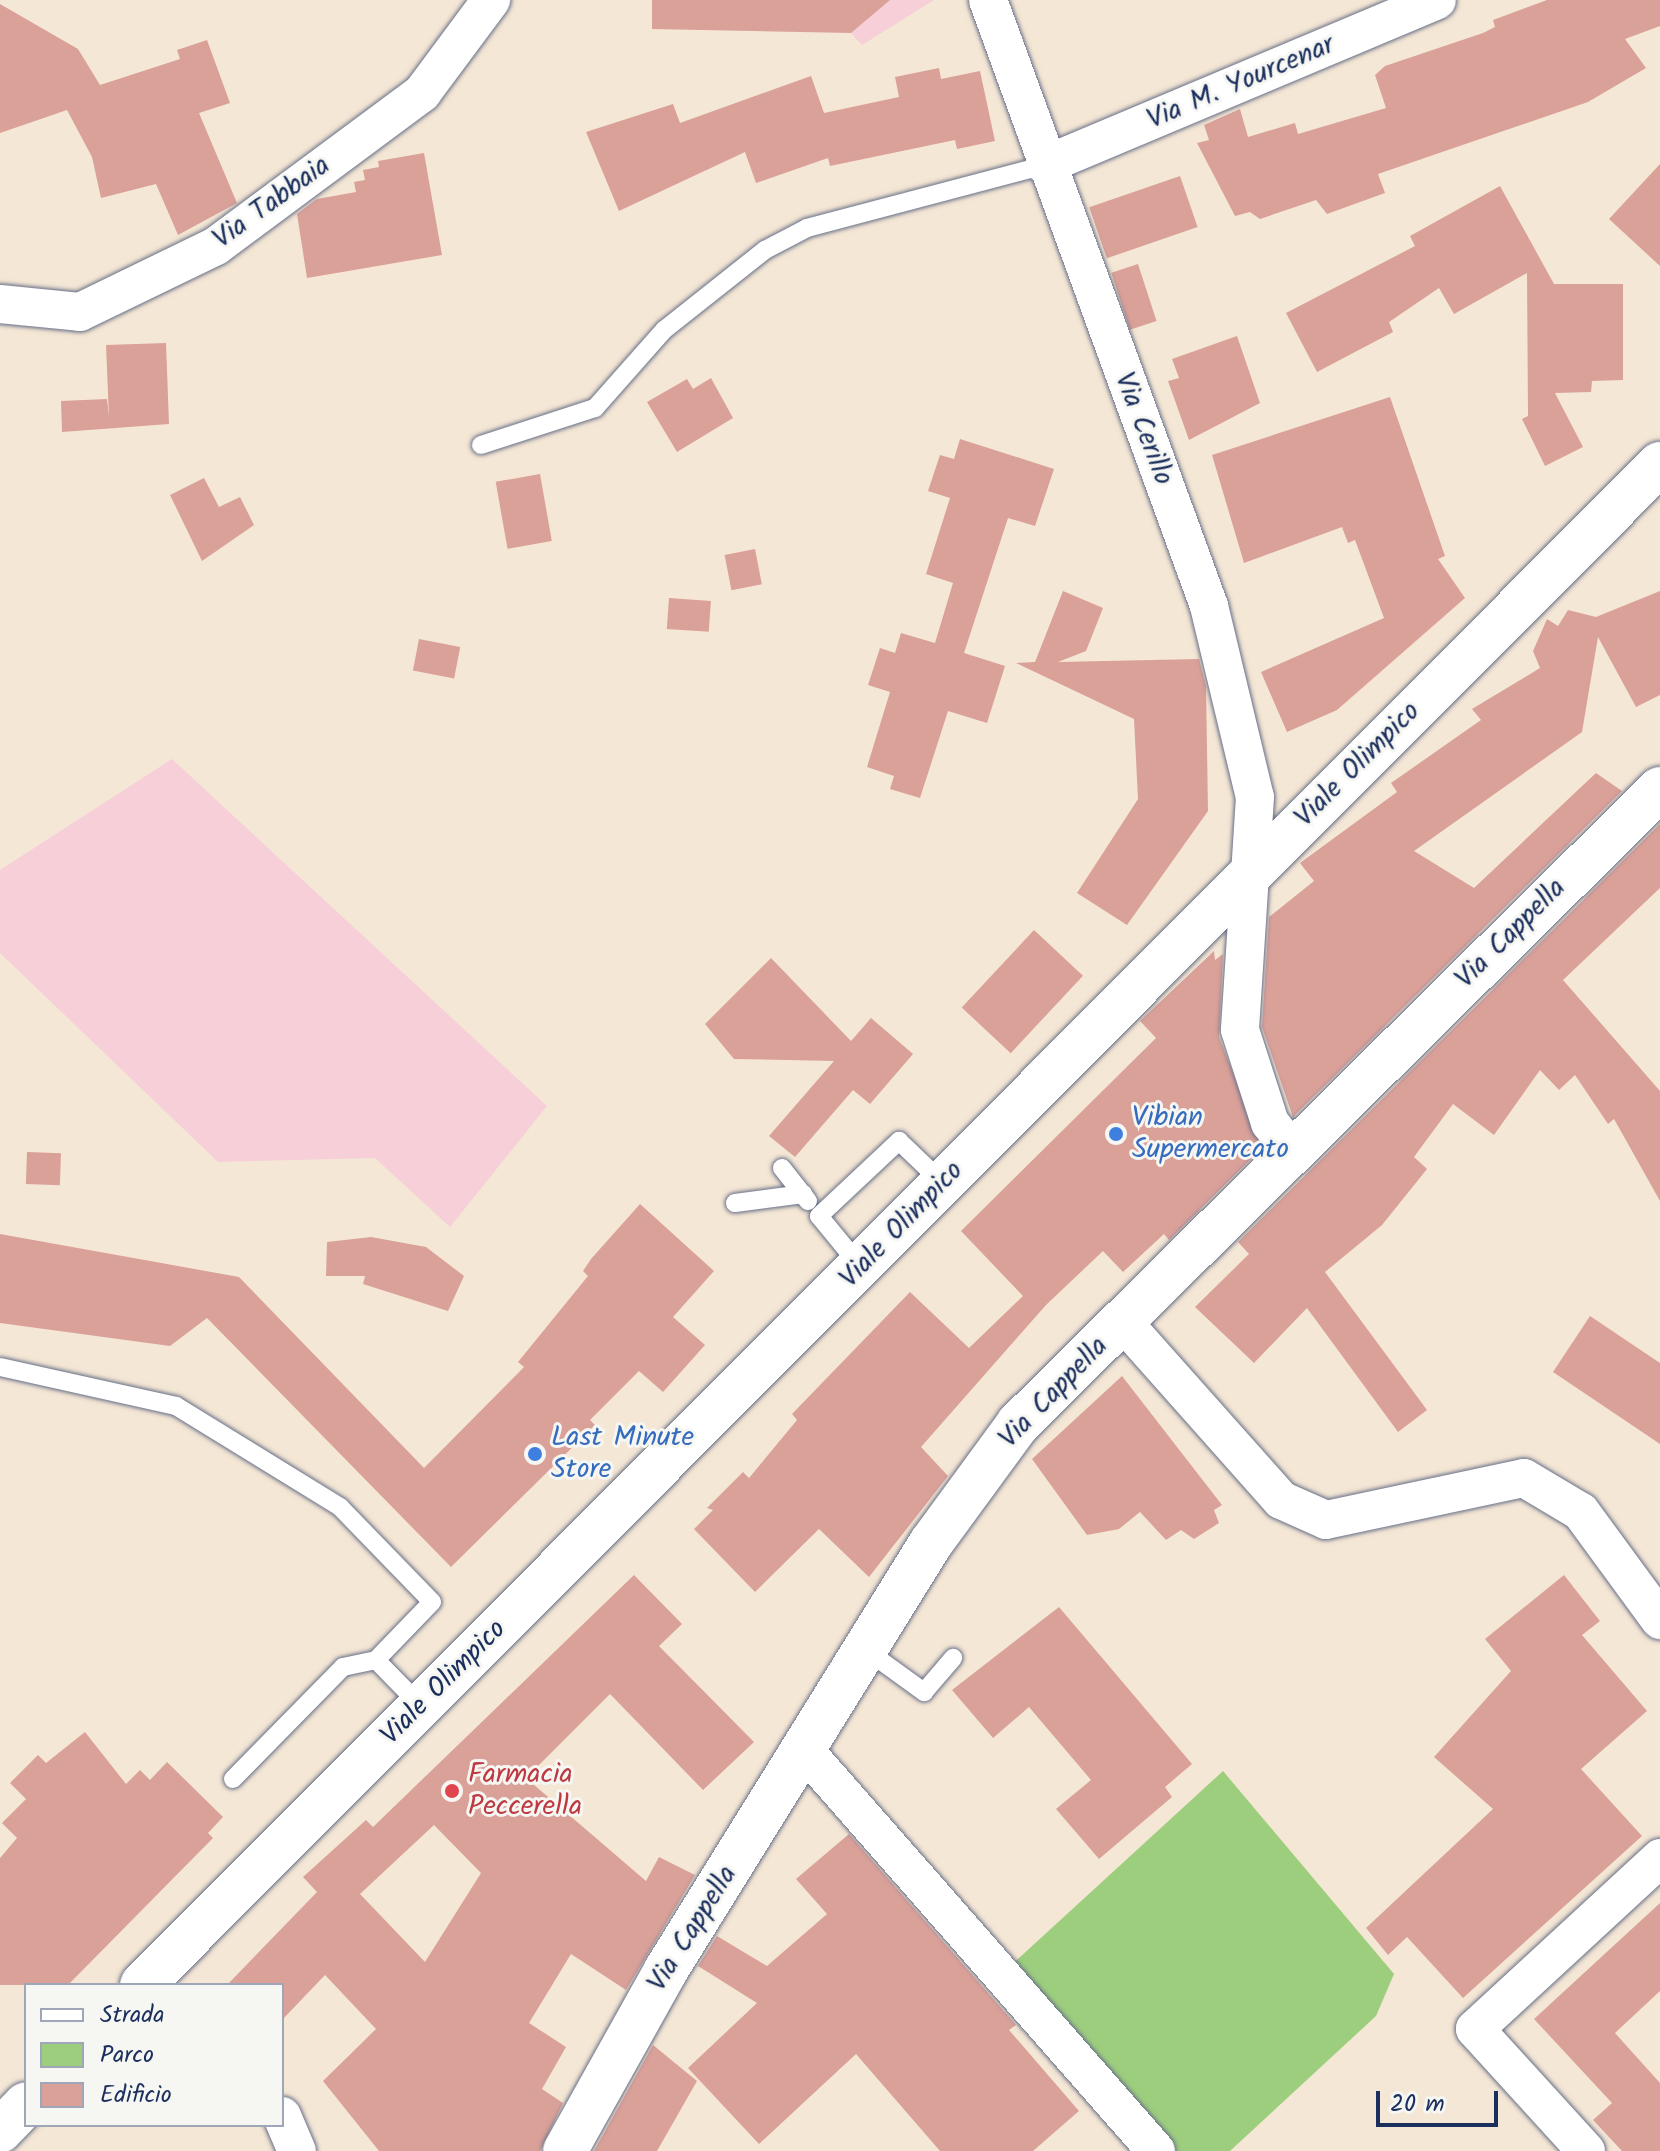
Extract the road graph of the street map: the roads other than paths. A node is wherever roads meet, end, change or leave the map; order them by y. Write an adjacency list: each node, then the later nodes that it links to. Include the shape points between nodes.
1 (491, 0): 5 (street, Via Tabbaia, via 422,93 216,246 80,312)
2 (988, 0): 4 (street, Via Cerillo)
3 (1437, 0): 4 (street, Via M. Yourcenar)
4 (1045, 165): 6 (lane, via 807,228 765,250 664,330 595,408); 9 (street, Via Cerillo, via 1209,606 1255,797)
5 (0, 304)
6 (481, 445)
7 (1660, 464): 9 (street, Viale Olimpico)
8 (1660, 789): 10 (street, Via Cappella)
9 (1254, 868): 10 (street, Via Cerillo, via 1240,1030 1270,1123); 12 (street, Viale Olimpico)
10 (1294, 1153): 17 (street, Via Cappella)
11 (782, 1168): 13 (lane)
12 (943, 1183): 15 (lane, via 899,1141); 16 (street, Viale Olimpico)
13 (803, 1194): 14 (lane); 15 (lane)
14 (735, 1203)
15 (819, 1216): 16 (lane)
16 (861, 1267): 23 (street, Viale Olimpico)
17 (1123, 1322): 19 (street, via 1281,1500 1326,1520 1524,1478 1581,1512); 20 (street, Via Cappella, via 1018,1424 931,1543)
18 (0, 1367): 22 (lane, via 176,1406 340,1507 432,1602)
19 (1660, 1620)
20 (866, 1650): 21 (lane, via 924,1692); 24 (street, Via Cappella)
21 (953, 1658)
22 (376, 1660): 23 (lane); 25 (lane, via 343,1667)
23 (421, 1706): 27 (street, Viale Olimpico)
24 (805, 1751): 32 (street, Via Cappella, via 666,1970); 33 (street)
25 (233, 1779)
26 (1660, 1858): 34 (street, via 1475,2029)
27 (151, 1982)
28 (24, 2106): 30 (street)
29 (284, 2121): 31 (street)
30 (0, 2131)
31 (297, 2151)
32 (565, 2151)
33 (1156, 2151)
34 (1586, 2151)

